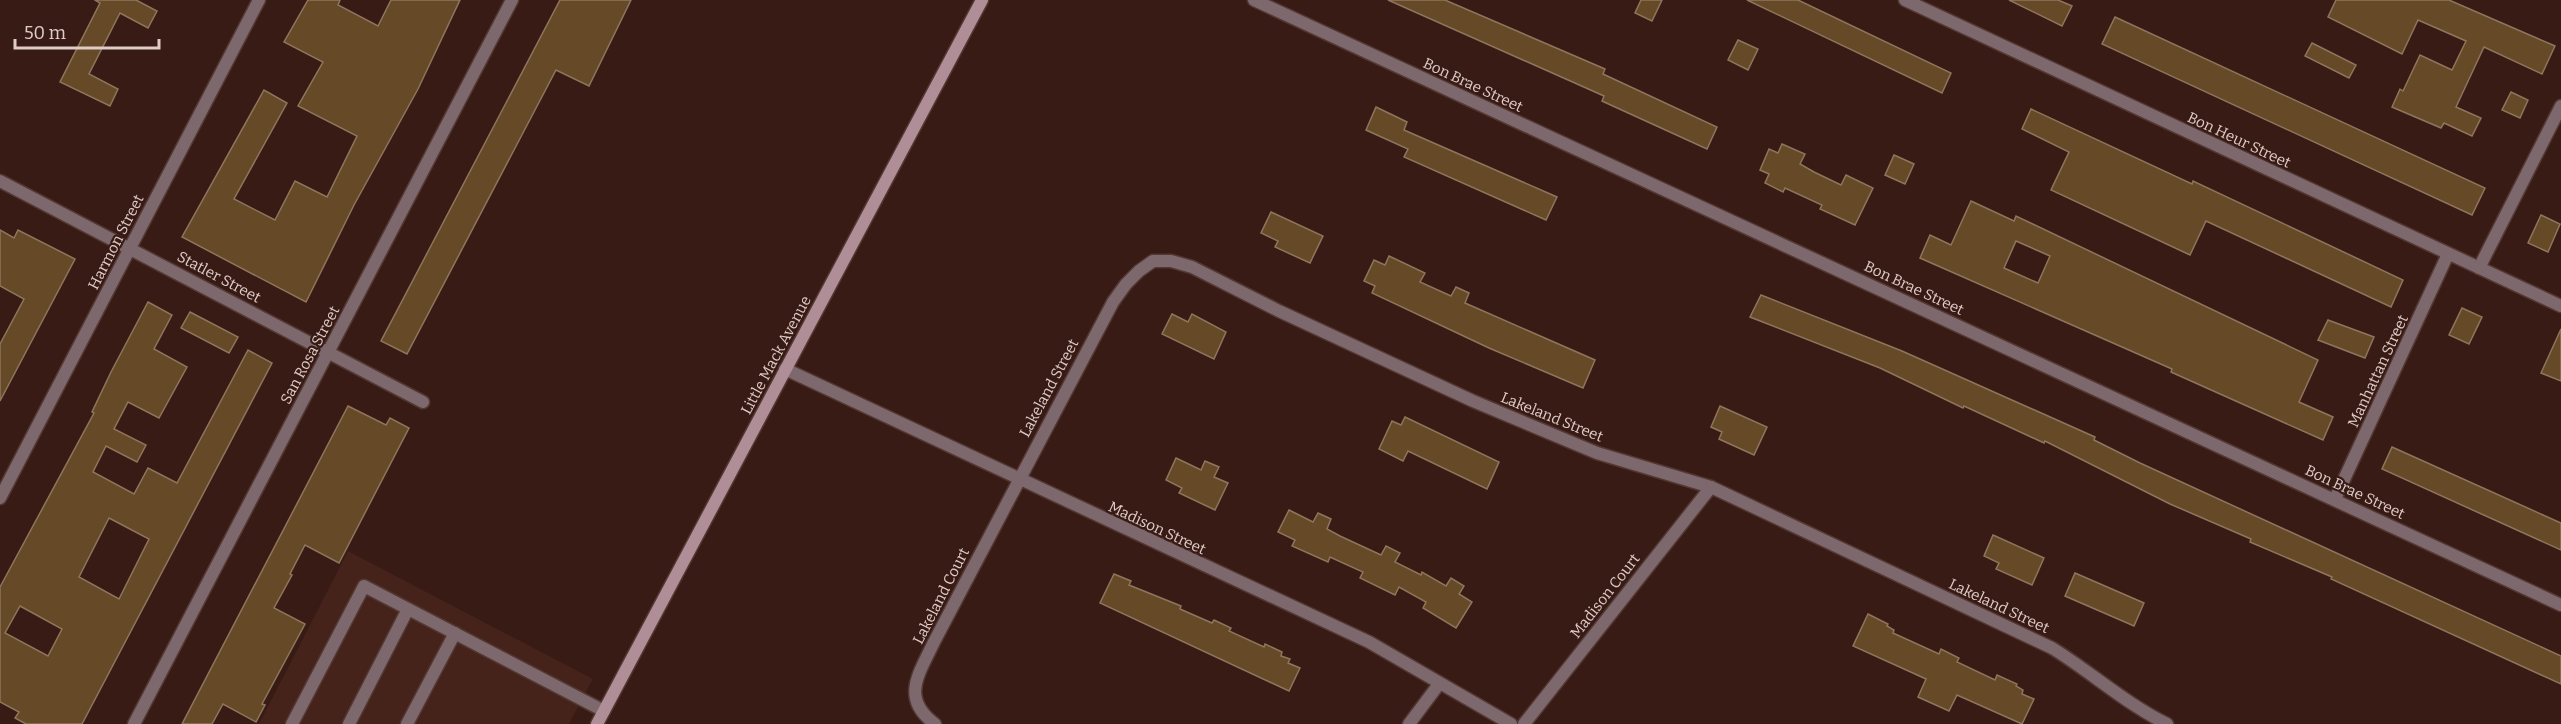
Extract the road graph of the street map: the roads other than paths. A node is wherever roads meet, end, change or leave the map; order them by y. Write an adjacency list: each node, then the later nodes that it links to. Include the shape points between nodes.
1 (259, 0): 8 (street, Harmon Street)
2 (512, 0): 12 (street, San Rosa Street)
3 (982, 0): 13 (main road, Little Mack Avenue)
4 (1254, 0): 18 (street, Bon Brae Street)
5 (1905, 0): 9 (street, Bon Heur Street)
6 (2561, 106): 10 (street)
7 (0, 181): 8 (street, Statler Street)
8 (130, 247): 12 (street, Statler Street); 17 (street, Harmon Street)
9 (2448, 254): 10 (street, Bon Heur Street); 18 (street, Manhattan Street)
10 (2479, 268): 11 (street, Bon Heur Street)
11 (2561, 306)
12 (328, 352): 14 (street, Statler Street); 24 (street, San Rosa Street)
13 (785, 369): 15 (street, Madison Street); 23 (main road, Little Mack Avenue)
14 (423, 402)
15 (1017, 480): 16 (street, Lakeland Street, via 1126,284 1154,261 1171,261 1192,267 1483,405 1597,453); 22 (street, Madison Street, via 1369,642); 29 (street, Lakeland Court, via 916,680 916,705)
16 (1711, 488): 32 (street, Madison Court); 33 (street, Lakeland Street, via 2052,648)
17 (0, 498)
18 (2335, 499): 19 (street, Bon Brae Street)
19 (2561, 605)
20 (408, 609): 21 (street); 25 (street, via 364,586); 26 (street)
21 (455, 633): 23 (street); 27 (street)
22 (1439, 684): 30 (street); 31 (street, Madison Street)
23 (604, 711): 28 (main road, Little Mack Avenue)
24 (134, 724)
25 (292, 724)
26 (349, 724)
27 (407, 724)
28 (597, 724)
29 (936, 724)
30 (1409, 724)
31 (1511, 724)
32 (1524, 724)
33 (2167, 724)

